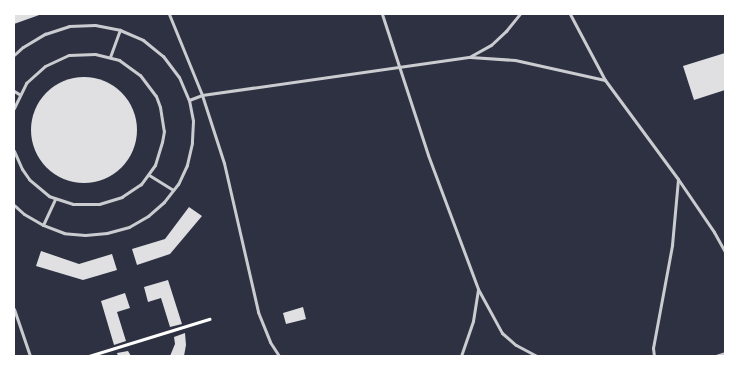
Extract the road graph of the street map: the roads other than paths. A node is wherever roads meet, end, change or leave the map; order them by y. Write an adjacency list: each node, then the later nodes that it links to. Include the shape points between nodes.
1 (169, 14): 13 (lane)
2 (382, 14): 9 (lane)
3 (520, 14): 8 (lane, via 491,45)
4 (570, 14): 10 (lane)
5 (120, 30): 6 (lane, via 95,25 69,26 45,34); 7 (lane); 14 (lane, via 143,40 163,56 179,77)
6 (14, 55)
7 (110, 57): 12 (lane, via 82,53 57,60 35,74); 17 (lane, via 131,67 140,75 156,96 160,107 162,142 160,154)
8 (470, 57): 9 (lane); 10 (lane, via 515,60)
9 (399, 67): 13 (lane); 24 (lane, via 428,155)
10 (605, 80): 18 (lane)
11 (14, 91): 12 (lane)
12 (19, 94): 15 (lane)
13 (202, 95): 14 (lane); 28 (lane, via 226,170 257,307 270,342)
14 (189, 100): 19 (lane, via 193,122 192,143 187,165)
15 (14, 108)
16 (14, 151): 20 (lane, via 29,179)
17 (149, 174): 19 (lane); 20 (lane, via 132,191 111,202 86,206)
18 (678, 179): 23 (lane); 31 (lane, via 672,245 653,348)
19 (173, 190): 22 (lane, via 148,216 129,227 108,233 64,233)
20 (55, 199): 22 (lane)
21 (14, 205): 22 (lane)
22 (43, 226)
23 (725, 252)
24 (478, 289): 29 (lane, via 473,321); 30 (lane, via 502,333 516,345)
25 (14, 309): 27 (lane)
26 (725, 353): 32 (lane)
27 (30, 356)
28 (279, 356)
29 (461, 356)
30 (537, 356)
31 (654, 356)
32 (716, 356)

